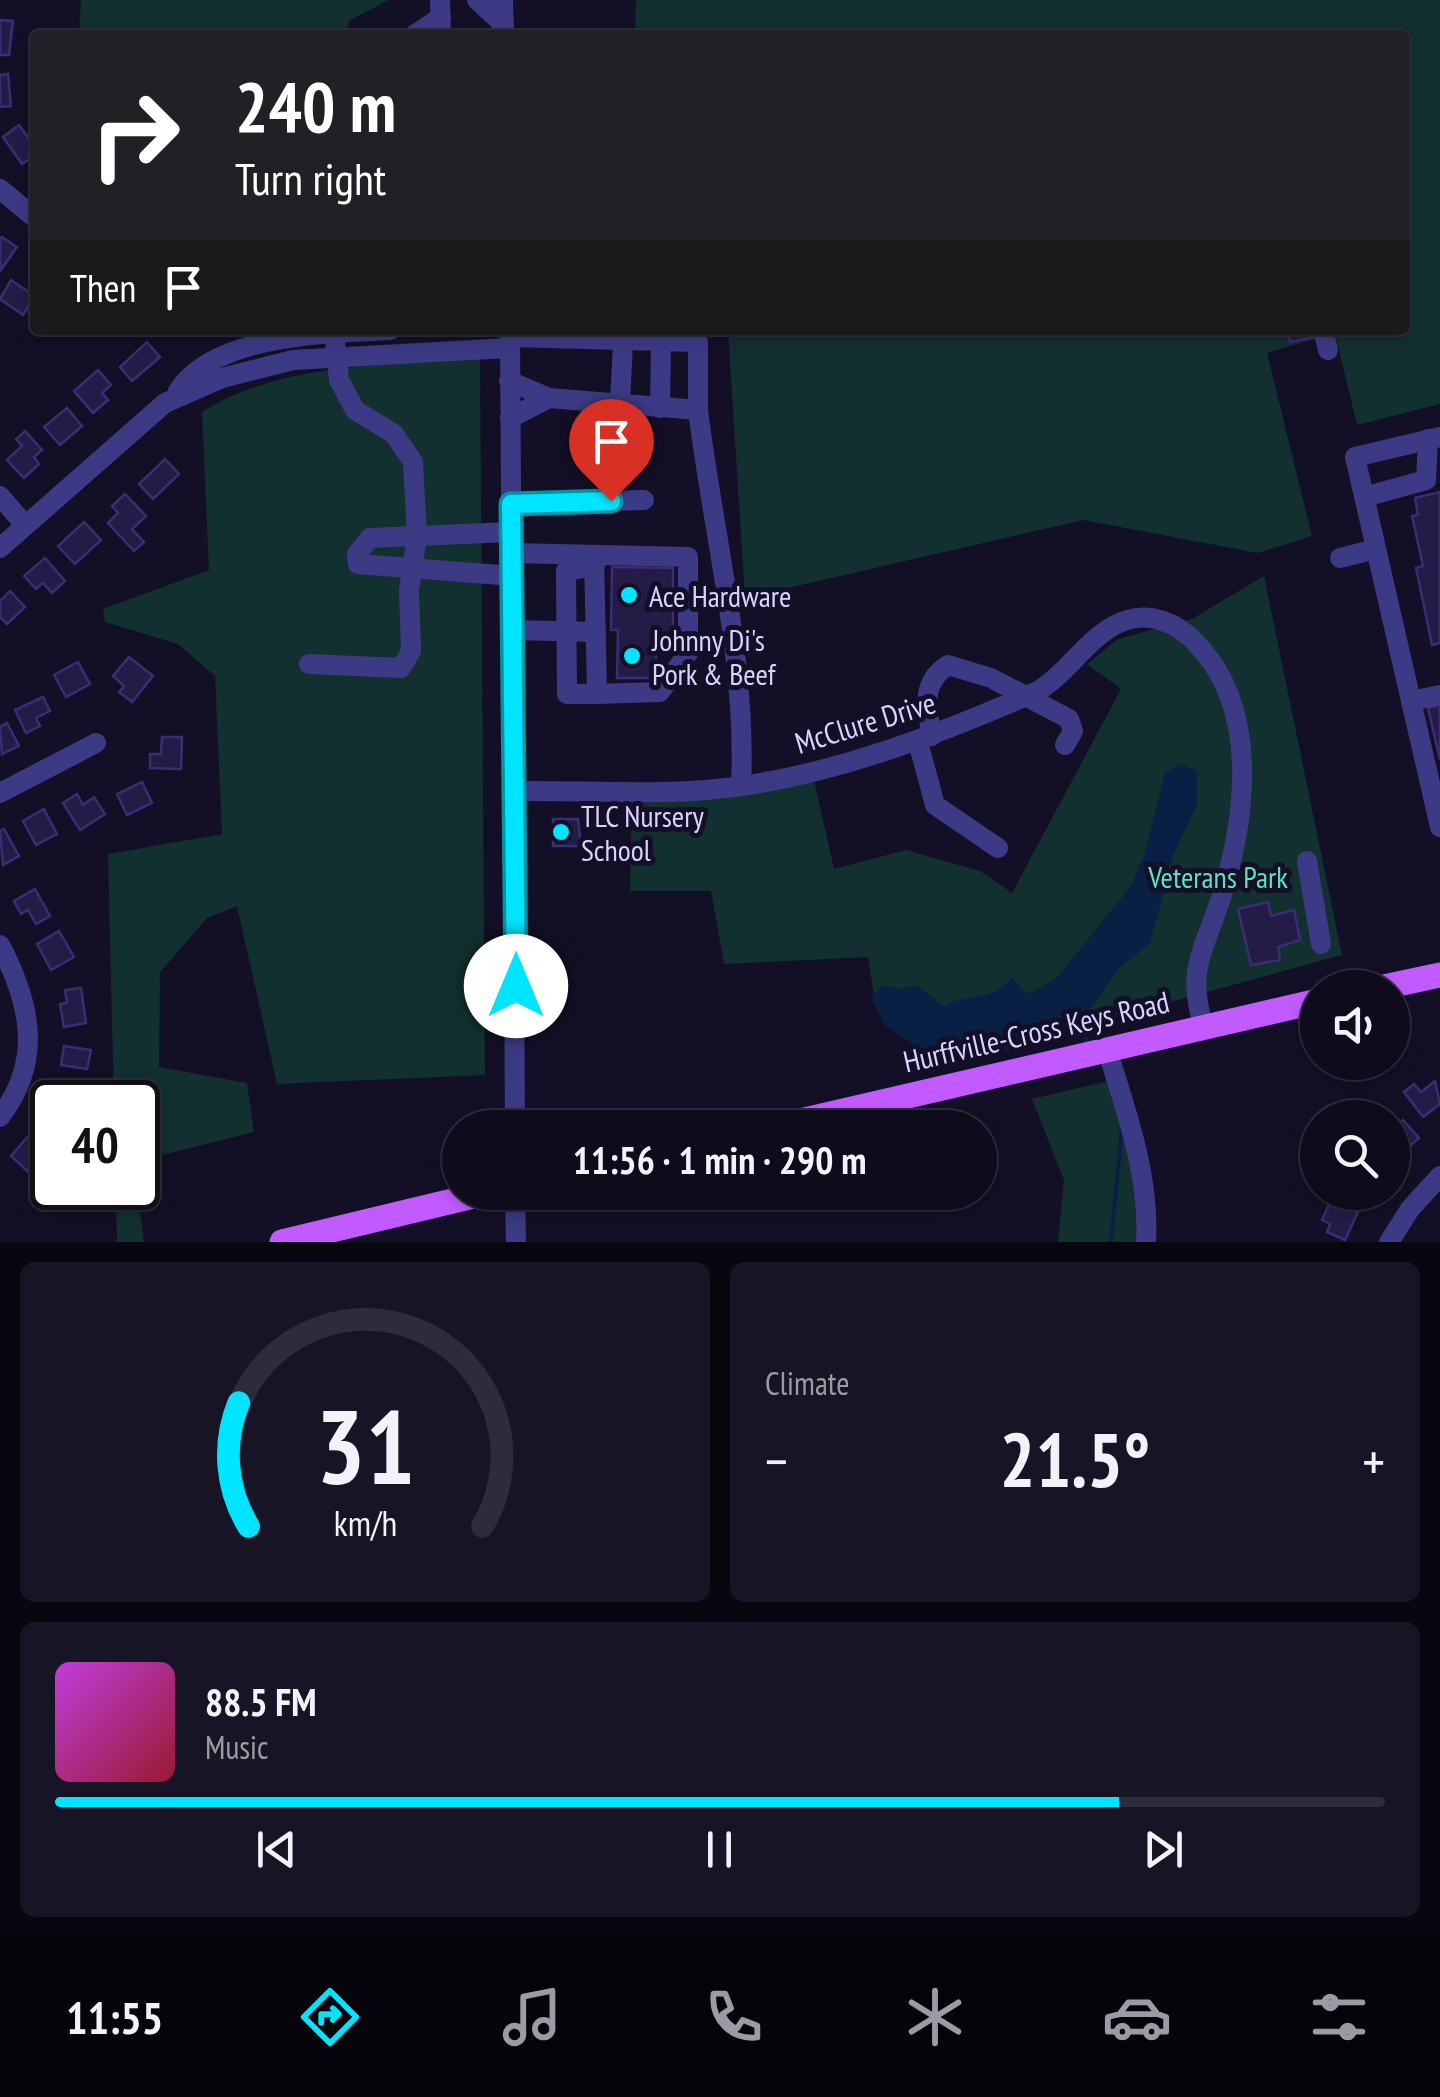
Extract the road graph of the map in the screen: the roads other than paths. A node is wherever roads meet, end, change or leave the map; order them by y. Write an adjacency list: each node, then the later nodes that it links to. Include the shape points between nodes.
1 (477, 0): 3 (street)
2 (503, 0): 3 (street)
3 (504, 30)
4 (0, 189): 5 (street)
5 (30, 214)
6 (313, 335): 13 (street, via 234,354 195,374)
7 (334, 335): 11 (street)
8 (510, 338): 10 (street); 11 (street); 12 (street)
9 (661, 342): 10 (street); 16 (street); 17 (street, via 698,342)
10 (623, 343): 15 (street)
11 (336, 358): 13 (street, via 252,368); 25 (street, via 355,410 394,434 413,462)
12 (509, 381): 14 (street); 18 (street)
13 (174, 397): 24 (street)
14 (548, 398): 15 (street); 18 (street)
15 (620, 403): 16 (street)
16 (660, 408): 17 (street)
17 (698, 410): 44 (street, via 727,597)
18 (510, 418): 23 (street)
19 (1434, 438): 21 (street, via 1426,480); 21 (street, via 1355,457)
20 (0, 496): 24 (street)
21 (1364, 496): 28 (street)
22 (644, 500): 23 (street)
23 (511, 504): 26 (street)
24 (26, 524): 27 (street)
25 (417, 536): 26 (street); 31 (street); 31 (street, via 370,538 357,554 367,568)
26 (511, 543): 30 (street); 32 (street)
27 (0, 548)
28 (1376, 549): 29 (street); 40 (street)
29 (1340, 558)
30 (594, 561): 34 (street, via 566,571); 35 (street); 37 (street, via 688,557 688,653 660,692)
31 (413, 567): 32 (street); 36 (street, via 411,651 401,668)
32 (512, 576): 33 (street)
33 (512, 630): 34 (street); 45 (street)
34 (566, 632): 35 (street); 37 (street, via 567,694)
35 (596, 632): 37 (street)
36 (310, 664)
37 (597, 694)
38 (1440, 694): 40 (street)
39 (1029, 695): 41 (street, McClure Drive); 41 (street, via 948,665 929,686); 43 (street, via 1072,723); 55 (street, McClure Drive, via 1057,680 1102,634 1125,620 1148,617 1180,628 1222,675 1243,754 1226,877 1196,961)
40 (1411, 701): 47 (street)
41 (925, 739): 44 (street, McClure Drive); 48 (street, via 934,805)
42 (96, 743): 46 (street)
43 (1064, 745)
44 (741, 786): 45 (street, McClure Drive)
45 (514, 790): 57 (street)
46 (0, 793)
47 (1439, 816)
48 (998, 848)
49 (1307, 861): 50 (street)
50 (1320, 944)
51 (0, 945): 59 (street, via 21,986 30,1038 23,1078)
52 (1440, 974): 53 (main road)
53 (1410, 981)
54 (1300, 1004): 55 (main road, Hurffville-Cross Keys Road)
55 (1203, 1025): 56 (main road, Hurffville-Cross Keys Road)
56 (1099, 1050): 58 (main road, Hurffville-Cross Keys Road); 65 (street, via 1133,1132)
57 (515, 1110)
58 (846, 1110)
59 (0, 1118)
60 (1440, 1176): 66 (street)
61 (442, 1204): 63 (main road)
62 (515, 1210): 64 (street)
63 (282, 1242)
64 (516, 1242)
65 (1146, 1242)
66 (1389, 1242)

